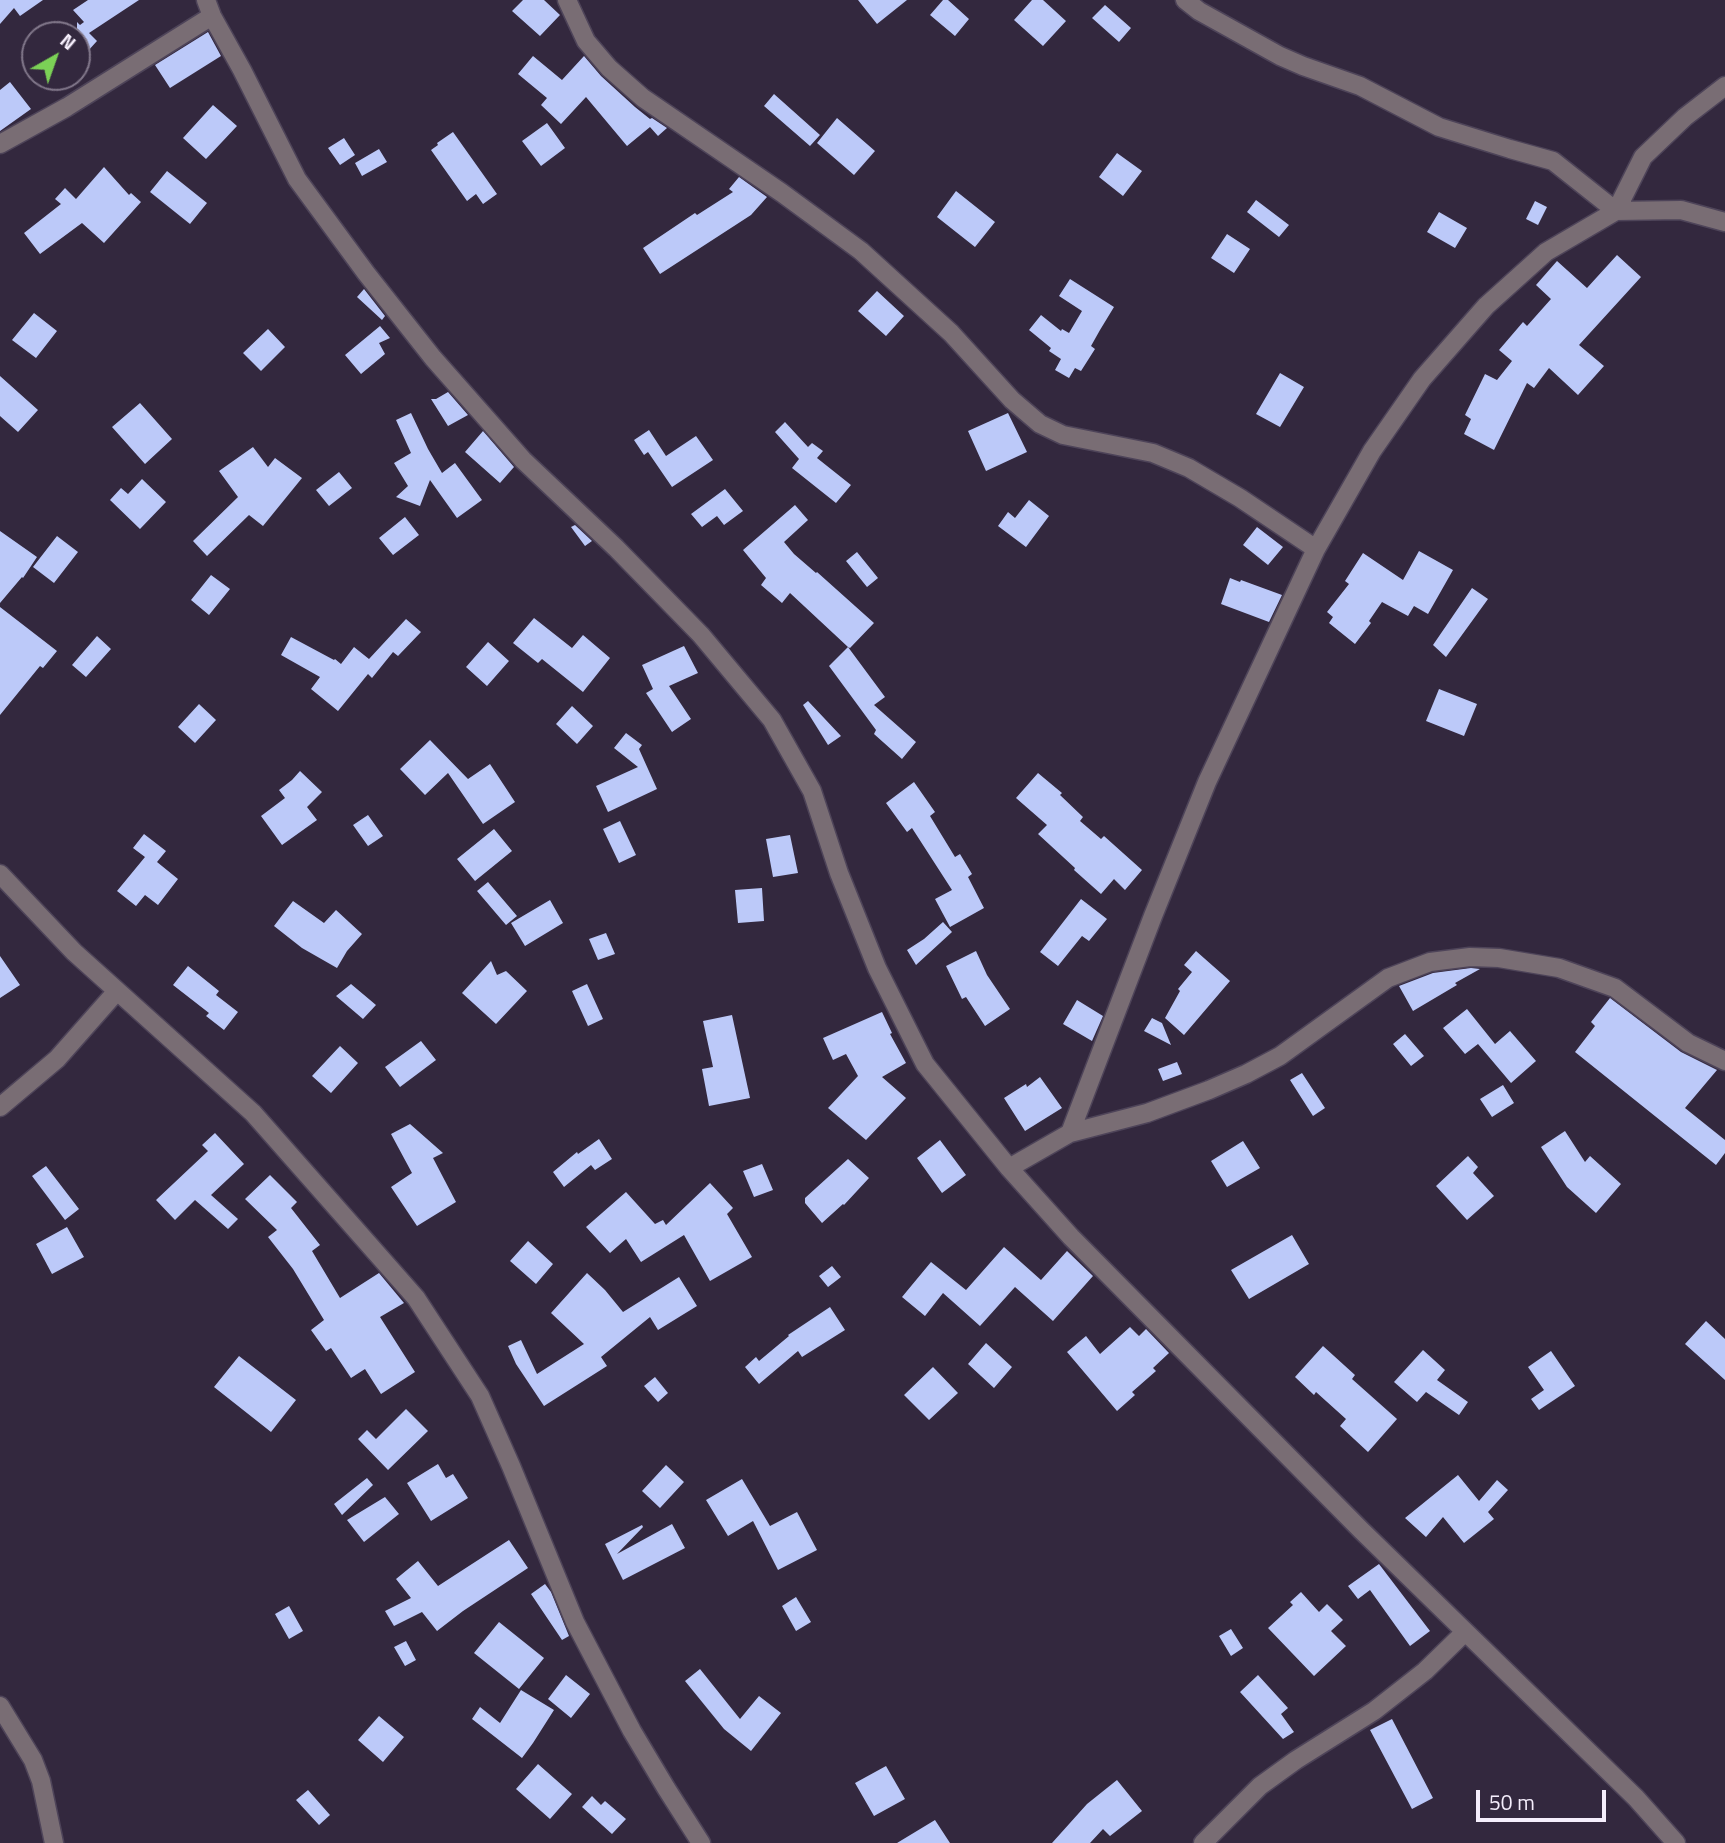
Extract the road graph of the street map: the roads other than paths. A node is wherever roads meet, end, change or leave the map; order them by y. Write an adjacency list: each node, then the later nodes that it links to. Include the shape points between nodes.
1 (567, 0): 8 (street, via 586,41 609,68 643,98 861,251 951,333 1040,424 1063,435 1153,453 1189,468)
2 (1185, 0): 6 (street, via 1280,56 1360,86 1439,127 1553,161)
3 (209, 8): 5 (street, via 67,107); 14 (street, via 297,179 433,358 523,460 701,635 772,720 812,791 877,968 925,1064)
4 (1725, 86): 6 (street, via 1643,157)
5 (0, 144)
6 (1616, 211): 7 (street, via 1681,210); 8 (street, via 1546,252 1486,306 1422,379 1372,451)
7 (1725, 222)
8 (1316, 550): 13 (street, via 1202,794)
9 (0, 874): 10 (street)
10 (117, 991): 12 (street, via 57,1059); 18 (street, via 253,1113 416,1298 480,1396 575,1622 632,1731)
11 (1725, 1061): 13 (street, via 1688,1043 1615,988 1559,968 1470,957 1430,962 1388,978 1280,1056 1209,1090 1147,1113)
12 (0, 1107)
13 (1070, 1133): 14 (street)
14 (1009, 1168): 15 (street, via 1213,1382)
15 (1465, 1632): 19 (street, via 1374,1711 1260,1786); 20 (street, via 1636,1798)
16 (0, 1706): 17 (street, via 33,1760)
17 (54, 1843)
18 (701, 1843)
19 (1203, 1843)
20 (1676, 1843)

